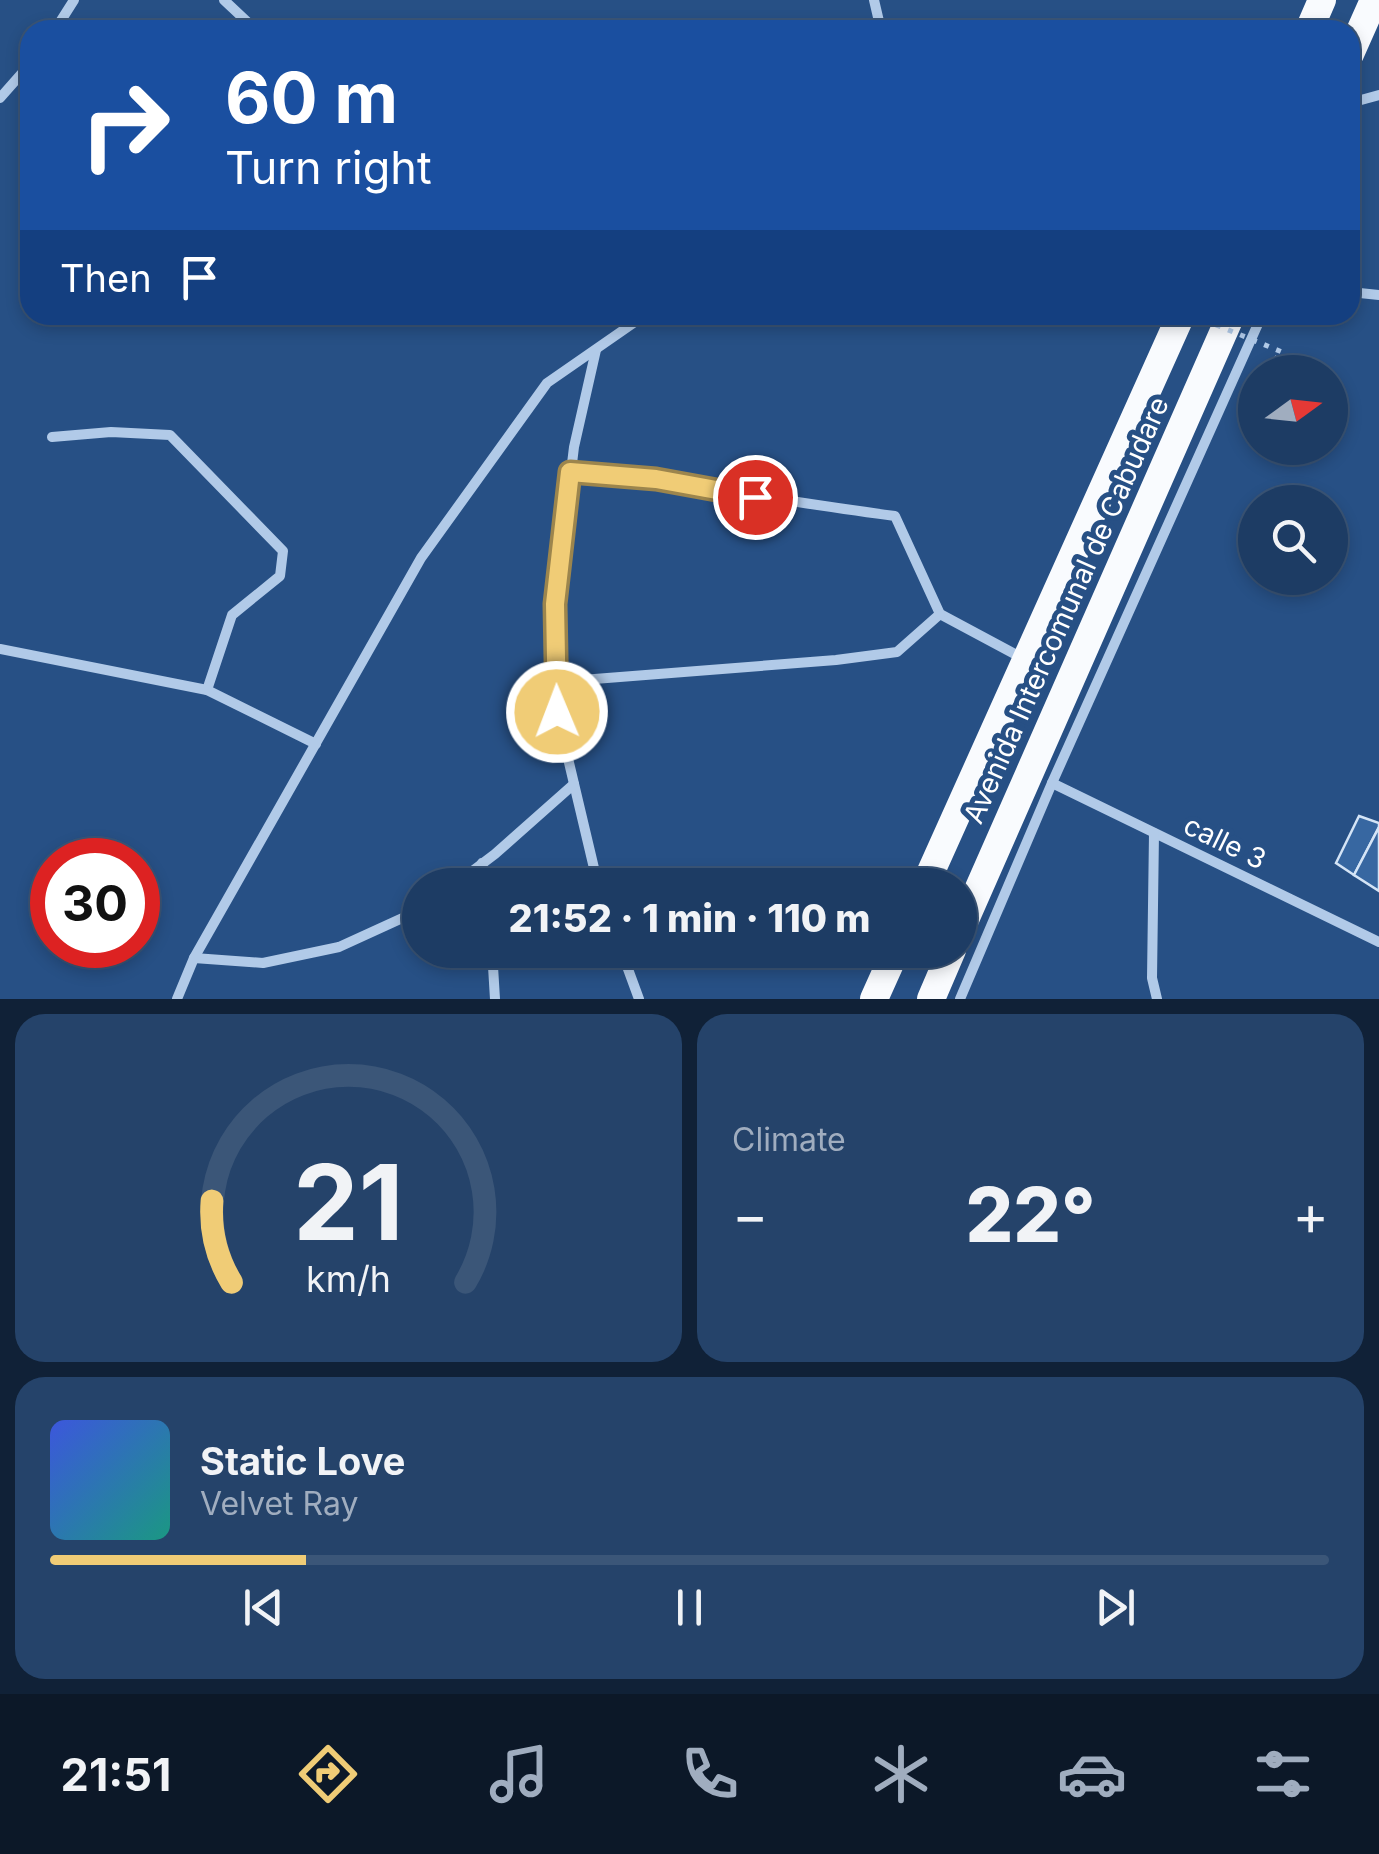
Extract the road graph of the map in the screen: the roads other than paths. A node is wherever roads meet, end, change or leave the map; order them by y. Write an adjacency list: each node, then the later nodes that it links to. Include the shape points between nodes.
1 (224, 0): 3 (street)
2 (1374, 0): 4 (highway)
3 (245, 20)
4 (1360, 32)
5 (20, 75): 6 (street)
6 (0, 98)
7 (629, 325): 11 (street)
8 (1176, 325): 16 (highway, Avenida Intercomunal de Cabudare)
9 (1228, 325): 28 (highway, Avenida Intercomunal de Cabudare)
10 (1258, 325): 20 (street)
11 (596, 349): 13 (street); 19 (street, via 547,383 420,558)
12 (52, 437): 18 (street, via 170,435 283,551 280,576 232,615)
13 (570, 472): 14 (street, via 894,516); 17 (street, via 555,604)
14 (940, 614): 16 (street); 17 (street, via 897,652)
15 (0, 649): 18 (street)
16 (1024, 660): 27 (highway, Avenida Intercomunal de Cabudare)
17 (556, 682): 21 (street)
18 (207, 690): 19 (street)
19 (316, 744): 31 (street)
20 (1052, 783): 22 (street, calle 3); 41 (street)
21 (574, 784): 23 (street); 26 (street)
22 (1154, 833): 30 (street, calle 3); 42 (street)
23 (482, 863): 24 (street); 25 (street)
24 (476, 868)
25 (483, 868)
26 (594, 868)
27 (932, 868)
28 (977, 892)
29 (402, 918): 31 (street, via 339,947 263,963)
30 (1379, 942)
31 (194, 958): 36 (street)
32 (493, 968): 37 (street)
33 (627, 968): 38 (street)
34 (888, 968): 39 (highway)
35 (944, 968): 40 (highway)
36 (176, 999)
37 (495, 999)
38 (638, 999)
39 (874, 999)
40 (930, 999)
41 (960, 999)
42 (1157, 999)

